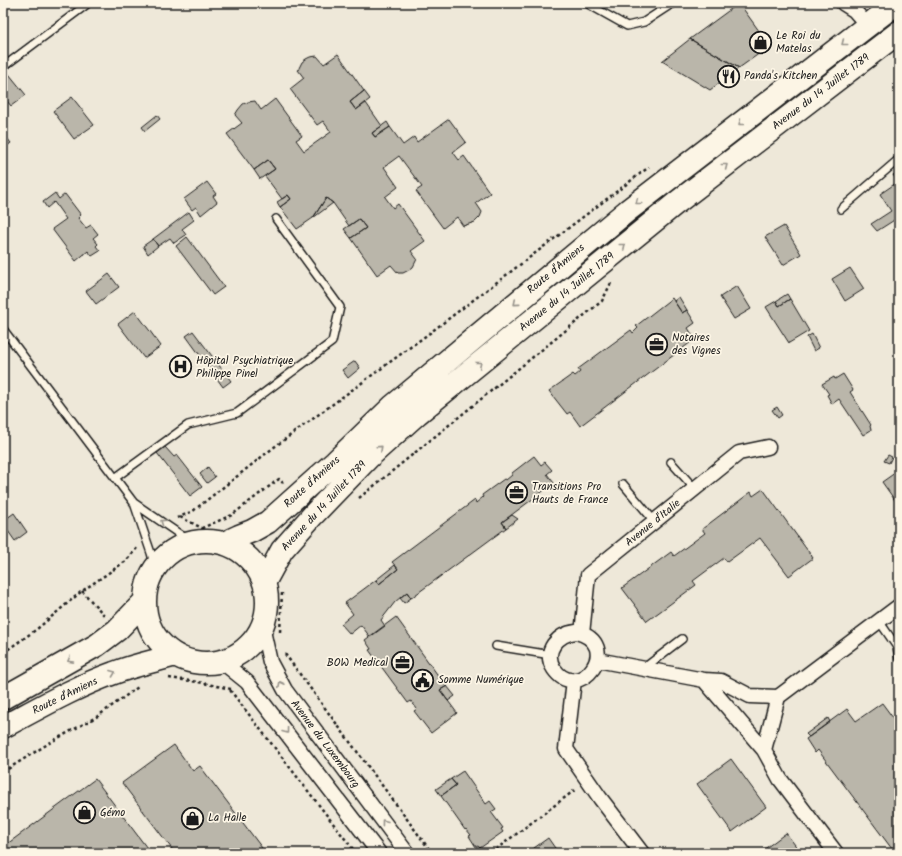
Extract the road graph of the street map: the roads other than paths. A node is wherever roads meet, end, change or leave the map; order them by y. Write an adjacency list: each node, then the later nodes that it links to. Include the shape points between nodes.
1 (586, 3): 2 (lane, via 627,26 644,22)
2 (673, 3)
3 (843, 3): 6 (street, via 854,10)
4 (897, 3): 6 (main road, Route d'Amiens)
5 (86, 5): 8 (lane)
6 (867, 25): 21 (main road, Route d'Amiens, one-way to 21, via 626,210 393,406 268,522)
7 (899, 32): 23 (main road, Avenue du 14 Juillet 1789, one-way to 7, via 282,550 368,458 417,414 675,204)
8 (3, 67)
9 (899, 159): 10 (lane)
10 (841, 209)
11 (276, 219): 15 (lane, via 340,307 332,342 237,413 188,425)
12 (3, 329): 15 (lane)
13 (768, 447): 17 (street, Avenue d'Italie, via 739,453)
14 (671, 462): 17 (lane)
15 (115, 478): 18 (lane)
16 (622, 484): 19 (lane)
17 (695, 488): 19 (street, Avenue d'Italie)
18 (134, 503): 20 (lane, one-way to 18); 22 (lane)
19 (655, 522): 28 (street, Avenue d'Italie, via 588,575)
20 (191, 542): 21 (main road, via 208,540); 22 (main road, via 165,556)
21 (224, 544): 23 (main road, via 249,558)
22 (155, 567): 24 (main road, via 147,584)
23 (273, 588): 27 (main road, via 267,597)
24 (144, 602): 31 (main road, via 148,624 159,642); 40 (main road, one-way to 40, via 117,630 97,645)
25 (899, 606): 26 (street)
26 (878, 621): 33 (lane, via 897,647); 39 (street)
27 (262, 626): 35 (main road, via 253,642 239,654); 44 (street, Avenue du Luxembourg, one-way to 27, via 285,690 270,662)
28 (582, 634): 32 (street, via 570,633 559,638 552,648); 34 (street, via 593,641)
29 (682, 639): 36 (lane)
30 (496, 646): 32 (lane)
31 (176, 655): 35 (main road, via 190,661); 41 (main road, Route d'Amiens, one-way to 31, via 113,673)
32 (551, 655): 37 (street, via 554,668 565,678)
33 (899, 658)
34 (597, 660): 36 (street); 37 (street, via 591,672)
35 (222, 661): 43 (street, Avenue du Luxembourg, one-way to 43, via 247,682)
36 (643, 669): 38 (street)
37 (574, 680): 45 (street, via 566,749)
38 (704, 680): 39 (street, via 721,681 750,696); 42 (street)
39 (778, 697): 42 (street)
40 (3, 698)
41 (3, 727)
42 (764, 750): 46 (street, via 780,779)
43 (379, 853)
44 (407, 853)
45 (642, 853)
46 (836, 853)

